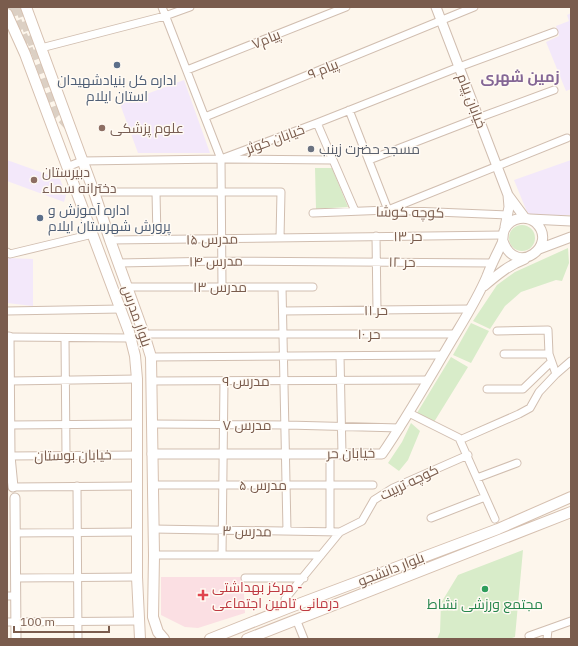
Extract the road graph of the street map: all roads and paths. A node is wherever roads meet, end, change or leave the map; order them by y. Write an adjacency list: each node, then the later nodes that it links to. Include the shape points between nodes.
1 (26, 7): 11 (main road, بلوار مدرس)
2 (162, 7): 8 (street)
3 (190, 7): 8 (street)
4 (346, 7): 13 (street, پیام۷)
5 (436, 7): 9 (street, خیابان پیام)
6 (472, 7): 9 (street, پیام ۹)
7 (7, 14): 25 (main road, بلوار مدرس, via 25,54)
8 (165, 16): 11 (street); 13 (street)
9 (441, 20): 12 (street, خیابان پیام); 16 (street, پیام ۹)
10 (554, 32): 12 (street, خیابان کوثر)
11 (41, 48): 21 (main road, بلوار مدرس)
12 (459, 67): 15 (street, خیابان کوثر); 17 (street, خیابان پیام)
13 (186, 70): 16 (street)
14 (554, 90): 17 (street)
15 (349, 110): 18 (street, خیابان کوثر); 23 (street)
16 (205, 117): 20 (street)
17 (478, 118): 23 (street); 24 (street, خیابان پیام)
18 (317, 123): 20 (street, خیابان کوثر); 22 (street)
19 (568, 138): 24 (street)
20 (221, 159): 21 (street, خیابان کوثر); 22 (street); 28 (street)
21 (82, 160): 25 (street); 26 (main road, بلوار مدرس)
22 (332, 160): 31 (street)
23 (369, 160): 30 (street)
24 (497, 166): 29 (street, خیابان پیام); 30 (street)
25 (66, 167): 36 (main road, بلوار مدرس)
26 (94, 192): 27 (street); 44 (main road, بلوار مدرس)
27 (156, 192): 28 (street); 43 (street)
28 (221, 192): 41 (street); 42 (street, via 281,192)
29 (508, 195): 33 (street, خیابان پیام); 34 (street, خیابان پیام)
30 (388, 210): 31 (street, کوچه کوشا); 33 (street, کوچه کوشا)
31 (354, 211): 32 (street, کوچه کوشا)
32 (313, 213)
33 (508, 215): 37 (street, خیابان پیام)
34 (527, 219): 35 (street); 37 (street, via 513,220); 45 (street, via 542,232)
35 (571, 222)
36 (94, 234): 46 (street, via 10,254); 58 (main road, بلوار مدرس)
37 (503, 235): 38 (street, ۱۳ حر); 47 (street, via 505,248 509,253); 52 (street, خیابان حر)
38 (376, 236): 39 (street, ۱۳ حر); 50 (street)
39 (313, 237): 42 (street, مدرس ۱۵)
40 (571, 237): 45 (street)
41 (222, 238): 42 (street, مدرس ۱۵); 43 (street, مدرس ۱۵); 48 (street)
42 (280, 238)
43 (157, 239): 44 (street, مدرس ۱۵)
44 (110, 240): 51 (main road, بلوار مدرس)
45 (539, 249): 47 (street)
46 (7, 252)
47 (527, 258): 57 (street, خیابان حر, via 498,273)
48 (222, 261): 49 (street, مدرس ۱۴); 51 (street, مدرس ۱۴); 54 (street)
49 (313, 261): 50 (street, حر ۱۲)
50 (376, 262): 52 (street, حر ۱۲); 60 (street)
51 (119, 263): 53 (main road, بلوار مدرس)
52 (491, 263): 57 (street, خیابان حر)
53 (127, 287): 54 (street, مدرس ۱۳); 64 (main road, بلوار مدرس)
54 (222, 287): 55 (street, مدرس ۱۳)
55 (282, 287): 56 (street, مدرس ۱۳); 62 (street)
56 (313, 287)
57 (482, 288): 59 (street, خیابان حر)
58 (120, 309): 61 (street); 69 (main road, بلوار مدرس)
59 (470, 309): 60 (street, حر ۱۱); 66 (street, خیابان حر)
60 (377, 310): 62 (street, حر ۱۱)
61 (7, 311)
62 (283, 311): 65 (street)
63 (496, 331): 71 (street, via 548,330)
64 (144, 334): 65 (street, حر ۱۰); 75 (main road, بلوار مدرس)
65 (283, 334): 66 (street, حر ۱۰); 73 (street)
66 (455, 334): 72 (street, خیابان حر)
67 (8, 337): 68 (street); 84 (street)
68 (64, 338): 69 (street); 80 (street)
69 (130, 338): 79 (main road, بلوار مدرس)
70 (504, 354): 71 (street)
71 (549, 354): 77 (street)
72 (443, 355): 74 (street); 83 (street, خیابان حر)
73 (284, 356): 74 (street); 75 (street); 81 (street)
74 (340, 356): 82 (street)
75 (150, 358): 85 (main road, بلوار مدرس)
76 (571, 361): 78 (street)
77 (550, 362): 78 (street); 87 (street, via 523,389)
78 (556, 374): 97 (street, via 539,392 530,408)
79 (137, 379): 80 (street); 89 (main road, بلوار مدرس)
80 (65, 380): 84 (street); 92 (street)
81 (284, 380): 82 (street, مدرس ۹); 86 (street, مدرس ۹); 94 (street)
82 (341, 380): 83 (street, مدرس ۹); 95 (street)
83 (428, 380): 88 (street, خیابان حر)
84 (10, 381): 91 (street)
85 (151, 381): 86 (street, مدرس ۹); 90 (main road, بلوار مدرس)
86 (224, 381): 93 (street)
87 (487, 389)
88 (409, 413): 96 (street, خیابان حر); 97 (street)
89 (136, 424): 92 (street); 104 (main road, بلوار مدرس)
90 (152, 424): 93 (street, مدرس ۷); 98 (main road, بلوار مدرس)
91 (10, 425): 92 (street); 106 (street)
92 (65, 425): 103 (street)
93 (223, 425): 94 (street, مدرس ۷); 99 (street)
94 (285, 425): 95 (street, مدرس ۷); 100 (street)
95 (341, 426): 96 (street, مدرس ۷); 102 (street)
96 (400, 428): 102 (street, خیابان حر, via 382,454)
97 (460, 438): 105 (street)
98 (152, 454): 99 (street, خیابان حر); 104 (main road); 110 (main road, بلوار مدرس)
99 (223, 454): 100 (street, خیابان حر); 111 (street)
100 (286, 454): 101 (street, خیابان حر); 112 (street)
101 (330, 454): 102 (street, خیابان حر); 113 (street)
102 (342, 454)
103 (66, 455): 104 (street, خیابان بوستان); 106 (street, خیابان بوستان)
104 (136, 455): 116 (main road, بلوار مدرس)
105 (468, 455): 108 (street); 130 (street, کوچه تربیت, via 393,488 374,500 362,521)
106 (9, 460): 109 (street)
107 (517, 463): 108 (street)
108 (477, 478): 117 (street)
109 (10, 485): 115 (street); 119 (street, via 15,490)
110 (152, 485): 111 (street, مدرس ۵); 124 (main road, بلوار مدرس)
111 (222, 485): 112 (street, مدرس ۵); 125 (street)
112 (286, 485): 113 (street, مدرس ۵); 126 (street)
113 (330, 485): 114 (street, مدرس ۵); 129 (street)
114 (373, 485)
115 (77, 486): 116 (street); 127 (street)
116 (136, 486): 128 (main road, بلوار مدرس)
117 (484, 497): 122 (street); 123 (street)
118 (571, 497): 142 (main road, بلوار دانشجو, via 498,529)
119 (15, 498): 120 (street); 131 (street)
120 (7, 505)
121 (571, 512): 143 (main road, بلوار دانشجو)
122 (432, 518)
123 (495, 519)
124 (153, 529): 125 (street, مدرس ۳); 133 (main road, بلوار مدرس)
125 (222, 530): 126 (street, مدرس ۳); 134 (street)
126 (287, 531): 129 (street, مدرس ۳)
127 (77, 532): 128 (street); 131 (street); 136 (street)
128 (137, 532): 137 (main road, بلوار مدرس)
129 (330, 532): 130 (street, مدرس ۳)
130 (340, 532): 135 (street, کوچه تربیت)
131 (15, 533): 132 (street)
132 (11, 554): 138 (street)
133 (154, 555): 134 (street); 147 (main road, بلوار مدرس)
134 (222, 555): 135 (street)
135 (321, 555): 140 (street, کوچه تربیت)
136 (78, 577): 137 (street); 138 (street); 144 (street)
137 (137, 577): 148 (main road, بلوار مدرس)
138 (16, 578): 141 (street)
139 (245, 578): 140 (street)
140 (304, 578): 142 (street, کوچه تربیت, via 285,599)
141 (11, 596): 146 (street)
142 (288, 608): 151 (main road, بلوار دانشجو)
143 (296, 619): 155 (main road, بلوار دانشجو); 156 (street)
144 (78, 621): 146 (street); 148 (street); 153 (street)
145 (571, 621): 149 (street)
146 (12, 622): 152 (street)
147 (156, 626): 148 (main road, via 149,633); 154 (main road, بلوار مدرس)
148 (140, 630)
149 (548, 630): 150 (street); 157 (street)
150 (529, 636)
151 (216, 638)
152 (16, 639)
153 (78, 639)
154 (164, 639)
155 (247, 639)
156 (304, 639)
157 (547, 639)

